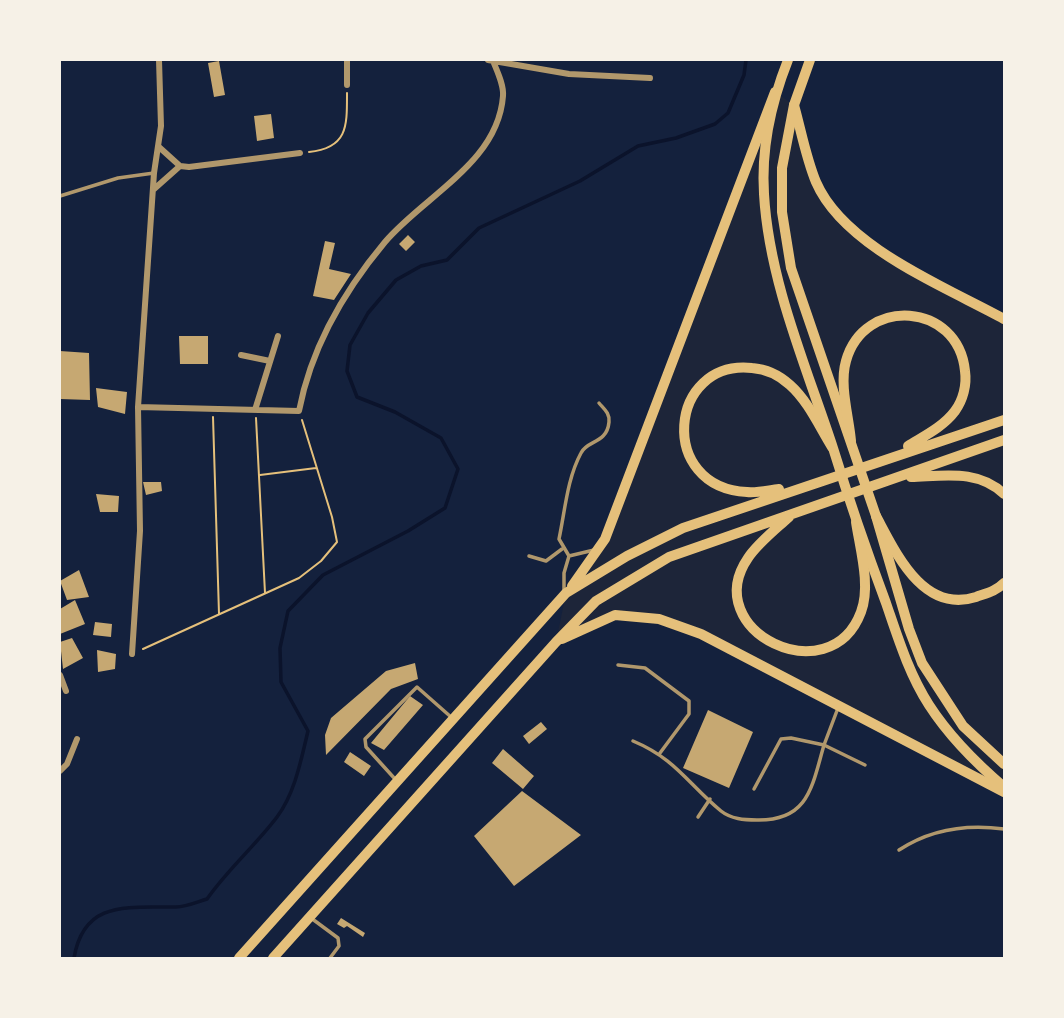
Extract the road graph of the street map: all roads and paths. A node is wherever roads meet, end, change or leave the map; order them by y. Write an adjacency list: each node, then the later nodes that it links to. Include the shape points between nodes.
1 (159, 60): 10 (street)
2 (347, 60): 7 (street)
3 (490, 60): 6 (street, via 569,74); 24 (street, via 504,93 499,118 482,151 386,241 359,277 330,321 306,374)
4 (788, 60): 8 (main road)
5 (810, 60): 9 (main road)
6 (650, 79)
7 (347, 85): 11 (path, via 347,120 336,144)
8 (775, 92): 28 (main road, via 763,161 774,265); 39 (main road)
9 (794, 105): 16 (main road, via 816,183 838,217 880,250); 27 (main road, via 782,168 782,212 792,268)
10 (159, 147): 12 (street); 13 (street)
11 (300, 153): 12 (street, via 203,168)
12 (180, 166): 14 (street)
13 (154, 173): 14 (street); 15 (lane, via 118,178)
14 (153, 191): 21 (street)
15 (60, 196)
16 (1004, 319)
17 (278, 336): 19 (street)
18 (241, 355): 19 (street)
19 (270, 361): 23 (street)
20 (598, 403): 38 (lane, via 606,410 608,425 601,440 583,449 570,479 559,539)
21 (138, 407): 22 (street); 47 (street, via 140,531)
22 (213, 409): 23 (street); 45 (path)
23 (255, 410): 24 (street); 31 (path)
24 (299, 411): 30 (path)
25 (1004, 420): 29 (main road)
26 (1004, 440): 32 (main road)
27 (851, 441): 29 (main road, via 845,382 850,351 875,324 892,316 931,320 947,329 964,358 963,394 941,425); 36 (main road)
28 (832, 447): 33 (main road, via 801,396 777,375 752,368 726,369 696,391 683,425 685,443 691,461 706,479 747,492); 37 (main road)
29 (893, 456): 33 (main road)
30 (317, 468): 31 (path); 43 (path, via 337,542 299,578)
31 (258, 475): 43 (path)
32 (901, 477): 34 (main road, via 968,475); 35 (main road)
33 (796, 488): 44 (main road, via 683,528)
34 (1004, 494)
35 (793, 513): 37 (main road, via 747,558 738,589 750,627 766,641 804,652 839,642 862,611 864,587); 46 (main road, via 699,544 640,572 596,601)
36 (876, 516): 42 (main road, via 898,557 919,583 938,596 964,601 996,591); 57 (main road, via 922,663 964,726)
37 (856, 522): 61 (main road, via 909,667 930,706)
38 (562, 549): 40 (lane, via 546,561); 41 (lane)
39 (599, 549): 41 (lane); 44 (main road)
40 (529, 556)
41 (569, 556): 44 (lane)
42 (1004, 583)
43 (265, 593): 45 (path)
44 (565, 594): 52 (main road)
45 (219, 614): 47 (path)
46 (556, 642): 51 (main road, via 615,615 659,619 701,634); 68 (main road)
47 (132, 654)
48 (618, 664): 56 (lane, via 645,668 690,701 689,714)
49 (60, 675): 50 (street)
50 (66, 691)
51 (839, 706): 55 (lane); 63 (main road)
52 (455, 720): 60 (main road); 60 (lane, via 420,688 412,688 365,738 366,747)
53 (77, 739): 59 (street)
54 (633, 741): 56 (lane)
55 (824, 745): 58 (lane); 62 (lane, via 781,739); 64 (lane, via 807,799 787,816 733,818)
56 (660, 753): 64 (lane)
57 (1004, 764)
58 (865, 765)
59 (60, 771)
60 (397, 781): 69 (main road)
61 (1004, 787)
62 (754, 789)
63 (1004, 792)
64 (710, 799): 65 (lane)
65 (698, 817)
66 (1004, 829): 67 (lane, via 939,831)
67 (899, 849)
68 (310, 917): 70 (main road); 71 (lane, via 338,938 339,946)
69 (239, 958)
70 (273, 958)
71 (330, 958)

